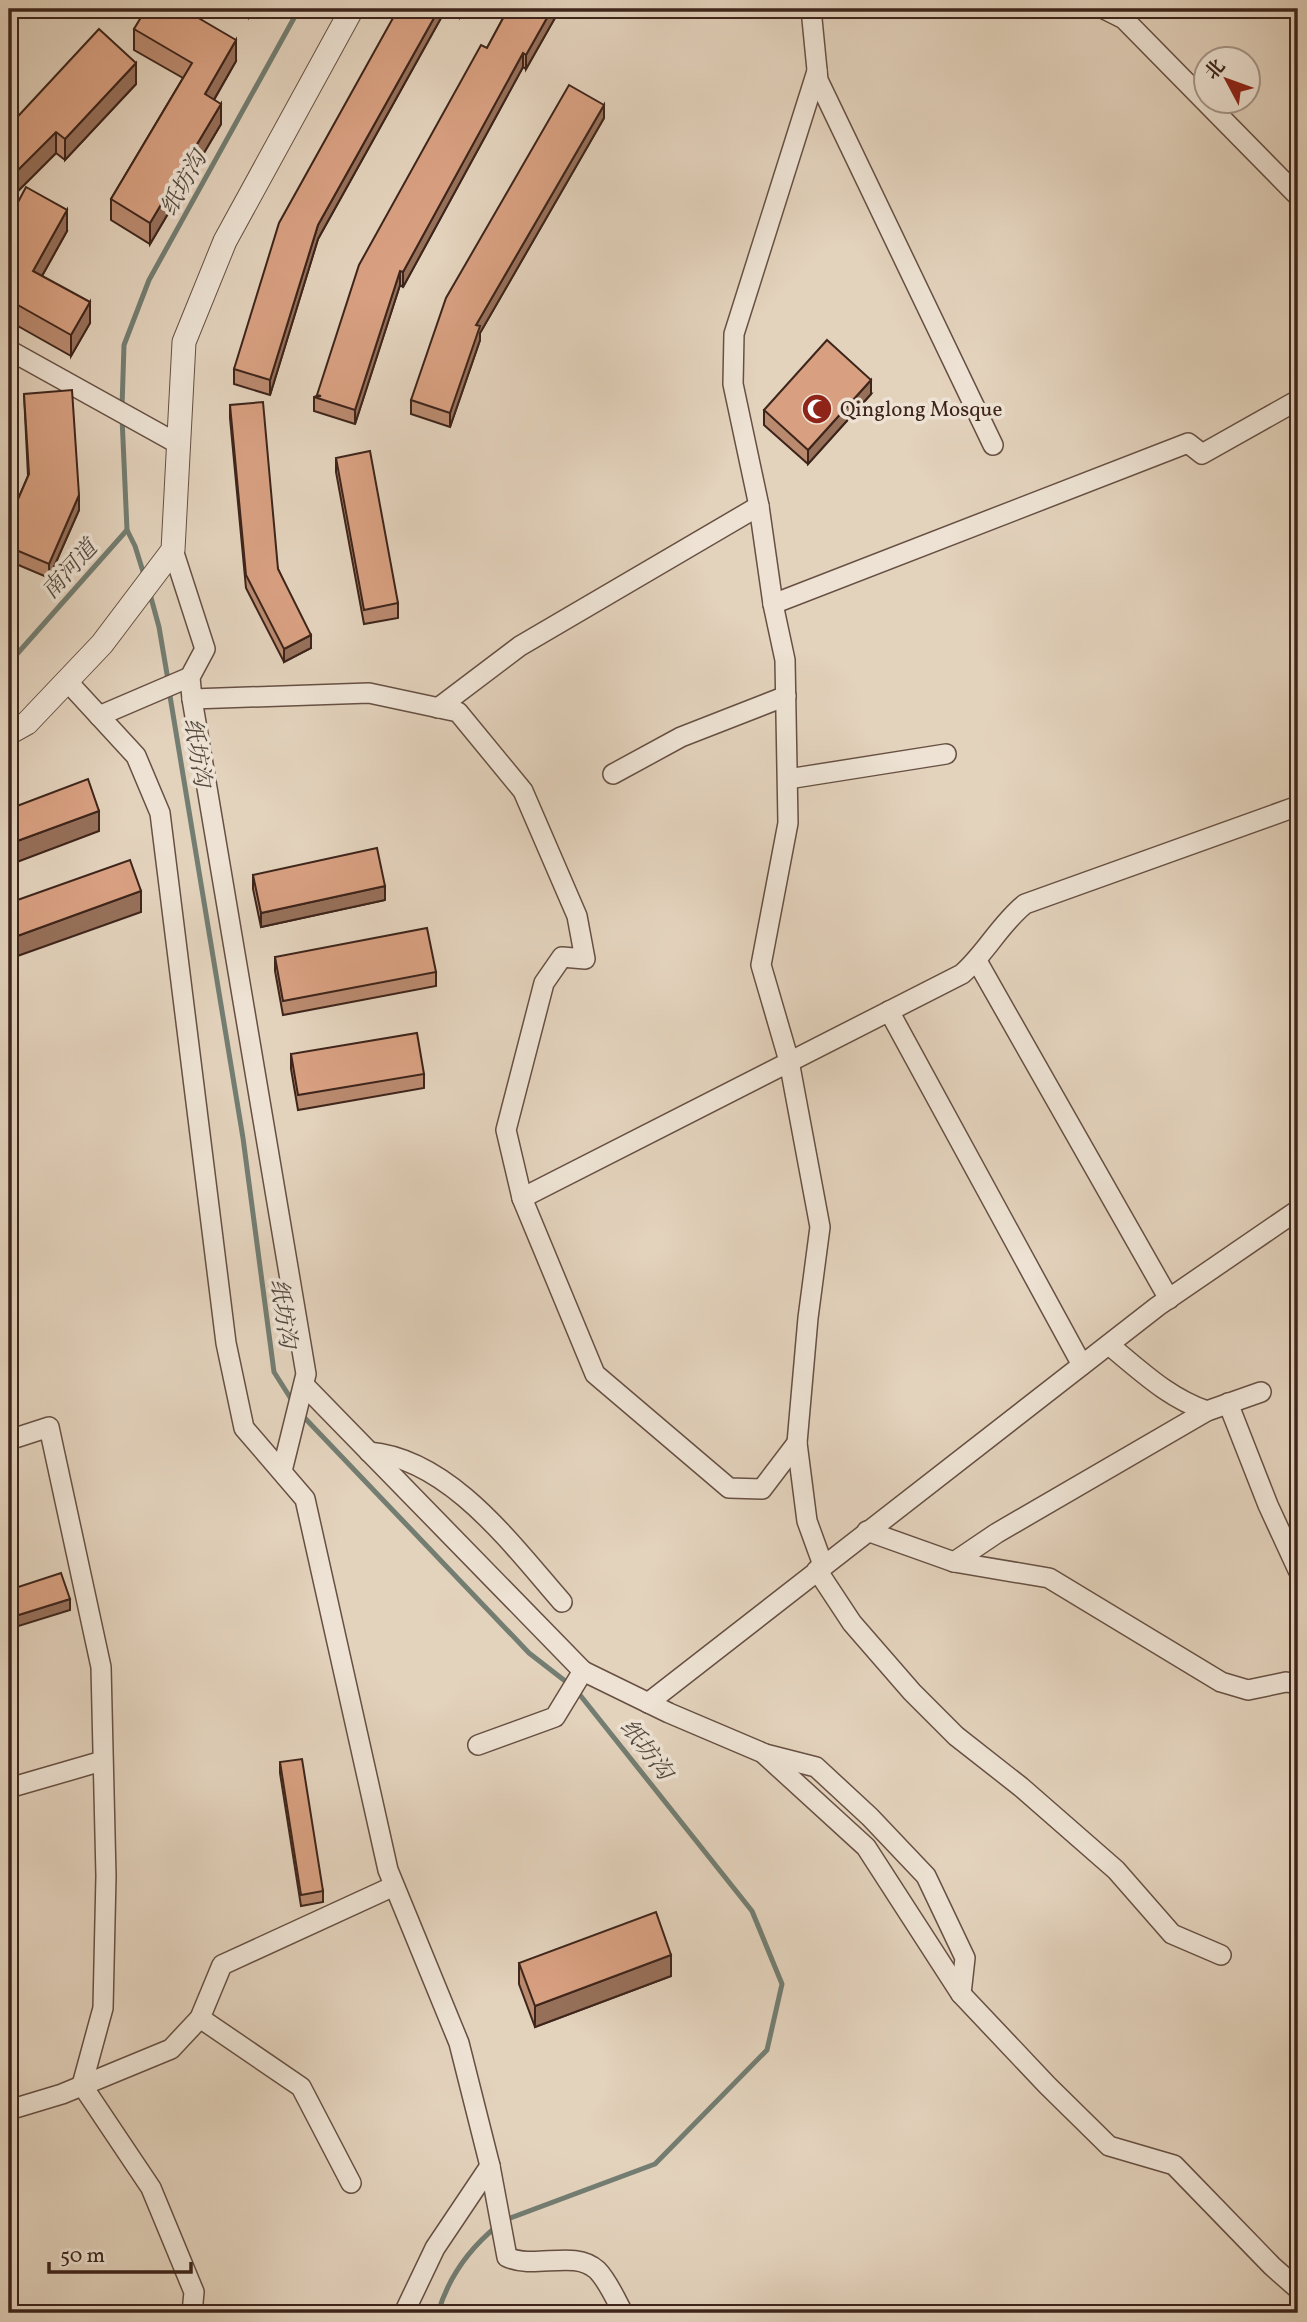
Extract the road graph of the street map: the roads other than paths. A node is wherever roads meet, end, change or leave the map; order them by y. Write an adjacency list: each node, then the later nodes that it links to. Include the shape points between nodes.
1 (352, 9): 8 (street, via 225,241 184,342)
2 (811, 9): 4 (street)
3 (1104, 9): 5 (street, via 1125,19)
4 (817, 71): 9 (street); 10 (street, via 734,334 733,384)
5 (1298, 196)
6 (9, 351): 8 (street)
7 (1298, 400): 12 (street, via 1202,454 1188,443)
8 (180, 445): 11 (street)
9 (993, 445)
10 (759, 506): 12 (street); 17 (street, via 520,646)
11 (167, 558): 13 (street, via 205,649); 14 (street, via 102,644)
12 (773, 604): 15 (street, via 785,660)
13 (183, 680): 16 (street); 18 (street)
14 (67, 681): 18 (street); 19 (street, via 27,723)
15 (786, 696): 21 (street, via 681,737); 22 (street)
16 (192, 699): 17 (street, via 369,693); 32 (street, via 306,1374)
17 (438, 708): 27 (street, via 458,712 523,791 577,916 585,959 562,957 544,983 522,1065 506,1130)
18 (99, 716): 39 (street, via 136,755 160,813 226,1343 244,1428)
19 (9, 733)
20 (946, 754): 22 (street)
21 (613, 774)
22 (788, 779): 26 (street, via 788,823 761,965)
23 (1298, 807): 24 (street, via 1025,904 1010,916)
24 (977, 961): 25 (street, via 962,974); 29 (street)
25 (889, 1011): 26 (street); 31 (street)
26 (789, 1061): 27 (street); 37 (street, via 820,1227)
27 (522, 1198): 37 (street, via 595,1374 729,1488 762,1489)
28 (1298, 1210): 29 (street)
29 (1169, 1299): 30 (street)
30 (1108, 1345): 31 (street); 35 (street, via 1166,1392)
31 (1082, 1365): 40 (street)
32 (303, 1392): 38 (street); 39 (street)
33 (1261, 1392): 34 (street)
34 (1228, 1403): 35 (street); 43 (street)
35 (1208, 1411): 41 (street)
36 (9, 1440): 50 (street, via 49,1427 101,1667)
37 (797, 1443): 42 (street, via 807,1521)
38 (369, 1452): 44 (street, via 395,1454 438,1478 486,1516); 45 (street)
39 (282, 1471): 52 (street, via 306,1499)
40 (867, 1531): 41 (street); 42 (street)
41 (954, 1562): 46 (street, via 1049,1578 1221,1682 1248,1690)
42 (820, 1568): 47 (street); 53 (street, via 852,1623 956,1736 1116,1870 1172,1934)
43 (1298, 1570)
44 (562, 1602)
45 (575, 1684): 47 (street); 48 (street, via 555,1717)
46 (1298, 1684)
47 (648, 1703): 49 (street)
48 (478, 1745)
49 (763, 1753): 54 (street, via 866,1847); 54 (street, via 816,1767 926,1876 965,1958)
50 (102, 1761): 51 (street); 56 (street, via 106,1876 103,2008)
51 (9, 1788)
52 (394, 1886): 55 (street, via 222,1965); 58 (street, via 459,2043)
53 (1221, 1955)
54 (961, 1994): 60 (street, via 1109,2146 1174,2165)
55 (200, 2018): 56 (street, via 171,2049); 59 (street, via 301,2087)
56 (82, 2085): 57 (street); 61 (street, via 151,2188 194,2292)
57 (9, 2110)
58 (490, 2166): 62 (street, via 435,2248); 63 (street, via 507,2257 521,2263 577,2260 597,2270)
59 (351, 2183)
60 (1298, 2289)
61 (192, 2313)
62 (404, 2313)
63 (622, 2313)

